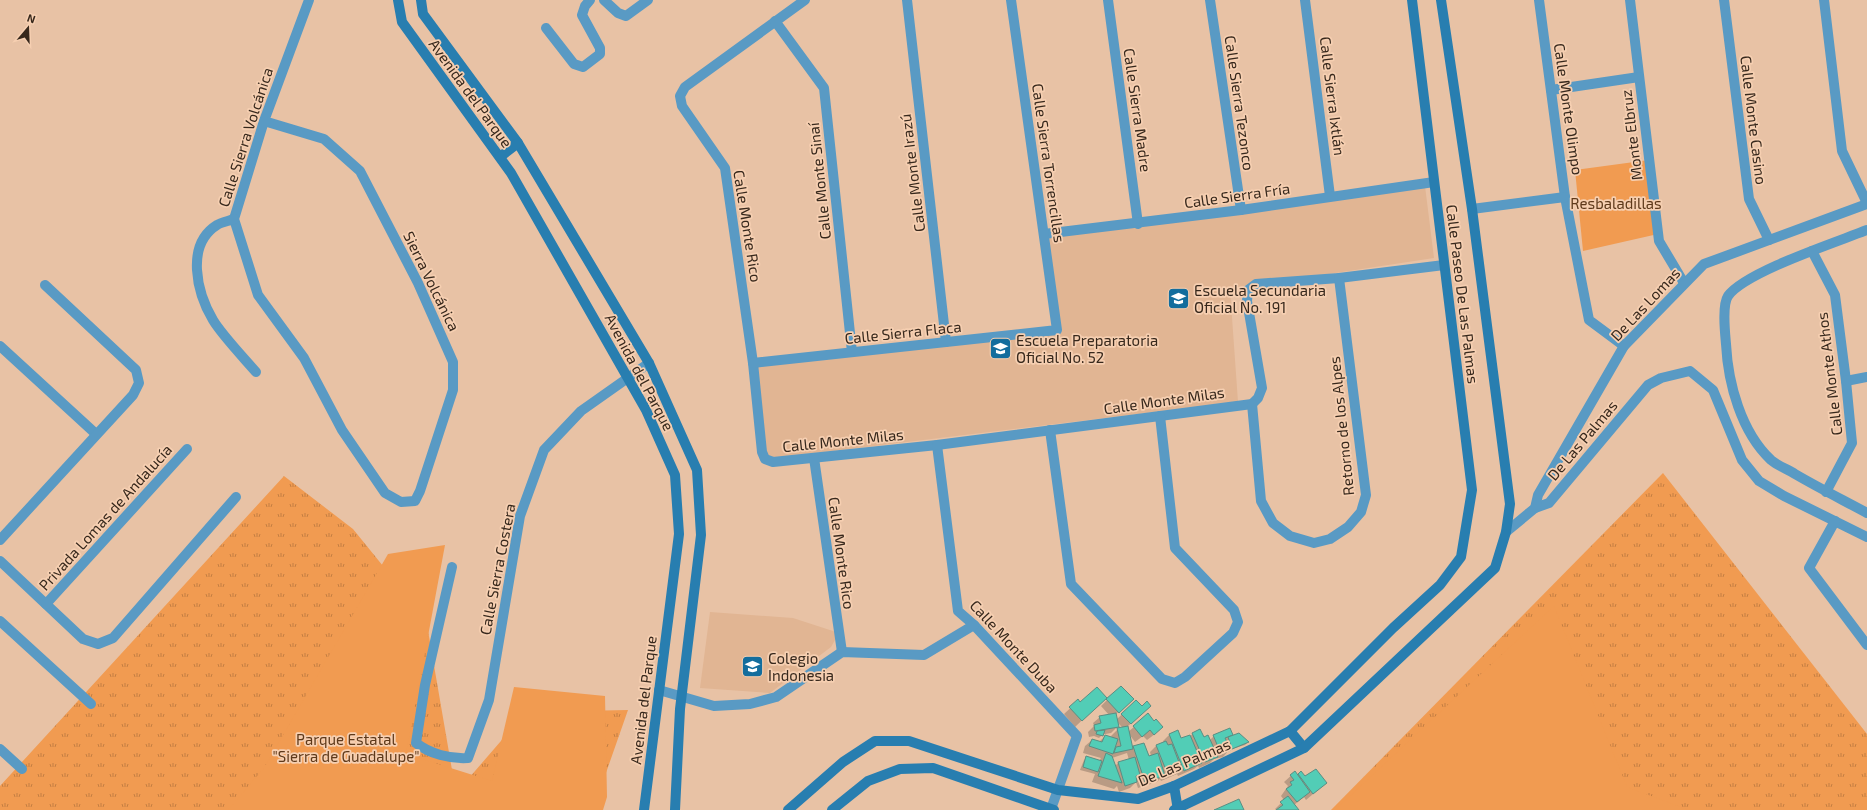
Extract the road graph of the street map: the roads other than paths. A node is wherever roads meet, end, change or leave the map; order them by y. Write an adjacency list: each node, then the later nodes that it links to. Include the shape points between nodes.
1 (309, 0): 23 (street, Calle Sierra Volcánica)
2 (398, 0): 25 (street, Avenida del Parque, via 402,22)
3 (421, 0): 24 (street, Avenida del Parque, via 423,14)
4 (590, 0): 20 (street, via 582,15 600,48 600,54 583,67 574,64)
5 (604, 0): 6 (street, via 618,13 626,16)
6 (648, 0)
7 (805, 0): 19 (street, Calle Monte Rico)
8 (907, 0): 43 (street, Calle Monte Irazú)
9 (1011, 0): 35 (street, Calle Sierra Torrencillas)
10 (1108, 0): 33 (street, Calle Sierra Madre)
11 (1210, 0): 31 (street, Calle Sierra Tezonco)
12 (1305, 0): 27 (street, Calle Sierra Ixtlán)
13 (1412, 0): 26 (street, Calle Paseo De Las Palmas)
14 (1441, 0): 30 (street, Calle Paseo De Las Palmas)
15 (1538, 0): 22 (street, Calle Monte Olimpo)
16 (1630, 0): 21 (street, Monte Elbruz)
17 (1724, 0): 36 (street, Calle Monte Casino, via 1749,199)
18 (1824, 0): 29 (street, via 1842,151)
19 (775, 22): 46 (street, Calle Monte Sinaí, via 824,88); 48 (street, Calle Monte Rico, via 685,87 680,96 682,106 725,168)
20 (546, 28)
21 (1639, 77): 22 (street); 40 (street, Monte Elbruz, via 1659,241)
22 (1551, 90): 28 (street, Calle Monte Olimpo)
23 (264, 121): 32 (street, Calle Sierra Volcánica); 63 (street, Sierra Volcánica, via 324,139 360,171 418,284 453,362 453,390 420,491 415,500)
24 (518, 143): 25 (street); 47 (street, Avenida del Parque)
25 (500, 157): 50 (street, Avenida del Parque)
26 (1434, 182): 27 (street, Calle Sierra Fría); 38 (street, Calle Paseo De Las Palmas)
27 (1330, 196): 31 (street, Calle Sierra Fría)
28 (1566, 197): 30 (street); 45 (street, Calle Monte Olimpo, via 1589,320)
29 (1867, 203): 36 (street, De Las Lomas)
30 (1472, 209): 67 (street, Calle Paseo De Las Palmas, via 1510,504)
31 (1241, 210): 33 (street, Calle Sierra Fría)
32 (234, 219): 49 (street, via 217,225 202,238 197,257 197,275 213,320); 63 (street, Calle Sierra Volcánica, via 258,295 304,358 342,430 385,493)
33 (1138, 224): 35 (street, Calle Sierra Fría)
34 (1867, 230): 37 (street)
35 (1044, 234): 42 (street, Calle Sierra Torrencillas)
36 (1770, 240): 40 (street, De Las Lomas, via 1704,264)
37 (1812, 251): 52 (street, Calle Monte Athos, via 1835,295); 61 (street, via 1756,274 1727,297 1726,352 1731,384 1746,427 1772,460)
38 (1444, 265): 39 (street); 72 (street, Calle Paseo De Las Palmas, via 1472,490 1461,557)
39 (1339, 278): 53 (street, via 1256,284 1248,290 1247,301 1262,388); 53 (street, Retorno de los Alpes, via 1366,495 1361,512 1348,527 1330,539 1314,543 1290,536 1273,523 1261,501)
40 (1684, 283): 45 (street, De Las Lomas)
41 (45, 284): 56 (street, via 136,370 139,382 133,396)
42 (1057, 330): 43 (street, Calle Sierra Flaca)
43 (946, 342): 46 (street, Calle Sierra Flaca)
44 (0, 346): 56 (street)
45 (1624, 346): 64 (street, De Las Lomas, via 1538,495)
46 (852, 352): 48 (street, Calle Sierra Flaca)
47 (649, 363): 50 (street, Calle Sierra Costera); 79 (street, Avenida del Parque, via 697,470 701,535)
48 (753, 363): 60 (street, Calle Monte Rico, via 762,452)
49 (256, 372)
50 (628, 376): 71 (street, Calle Sierra Costera, via 581,411 544,450 520,516 488,700 468,758 459,759 425,750 416,743 425,685); 78 (street, Avenida del Parque, via 675,476 679,534)
51 (1867, 377): 52 (street)
52 (1846, 381): 61 (street, Calle Monte Athos, via 1852,442)
53 (1252, 404): 54 (street, Calle Monte Milas)
54 (1160, 416): 55 (street, Calle Monte Milas); 55 (street, via 1175,548 1234,610 1238,622 1233,633 1186,677 1175,683 1162,680 1071,584)
55 (1050, 430): 57 (street, Calle Monte Milas)
56 (96, 434): 69 (street)
57 (937, 445): 59 (street, Calle Monte Milas); 75 (street, Calle Monte Duba, via 958,611)
58 (187, 450): 73 (street, Privada Lomas de Andalucía)
59 (814, 458): 60 (street, Calle Monte Milas, via 772,462); 77 (street, Calle Monte Rico)
60 (765, 459)
61 (1826, 492): 65 (street)
62 (236, 496): 73 (street, Privada Lomas de Andalucía, via 113,638 98,644 83,639)
63 (401, 502)
64 (1535, 508): 66 (street, De Las Palmas, via 1549,503 1648,385 1661,378 1690,371 1713,390 1742,460 1759,481); 67 (street)
65 (1867, 512)
66 (1835, 521): 68 (street); 76 (street, via 1809,568)
67 (1506, 532): 82 (street, via 1494,568)
68 (1867, 537)
69 (0, 540)
70 (0, 561): 73 (street, Privada Lomas de Andalucía)
71 (452, 567)
72 (1440, 584): 81 (street, De Las Palmas)
73 (46, 604)
74 (0, 622): 80 (street)
75 (974, 625): 77 (street, via 924,654); 86 (street, Calle Monte Duba, via 1077,736)
76 (1867, 646)
77 (842, 652): 79 (street, via 776,697 750,704 714,706)
78 (659, 690): 79 (street); 88 (street, Avenida del Parque)
79 (681, 696): 89 (street, Avenida del Parque)
80 (91, 704)
81 (1290, 731): 82 (street); 85 (street, De Las Palmas)
82 (1304, 748): 87 (street)
83 (0, 749): 84 (street)
84 (22, 769)
85 (1174, 786): 86 (street, De Las Palmas, via 1138,799); 87 (street)
86 (1058, 790): 90 (street, De Las Palmas, via 909,741 875,741 843,762); 92 (street)
87 (1177, 809)
88 (644, 810)
89 (675, 810)
90 (788, 810)
91 (832, 810): 92 (street, via 868,781 900,769 933,768)
92 (1052, 810)

